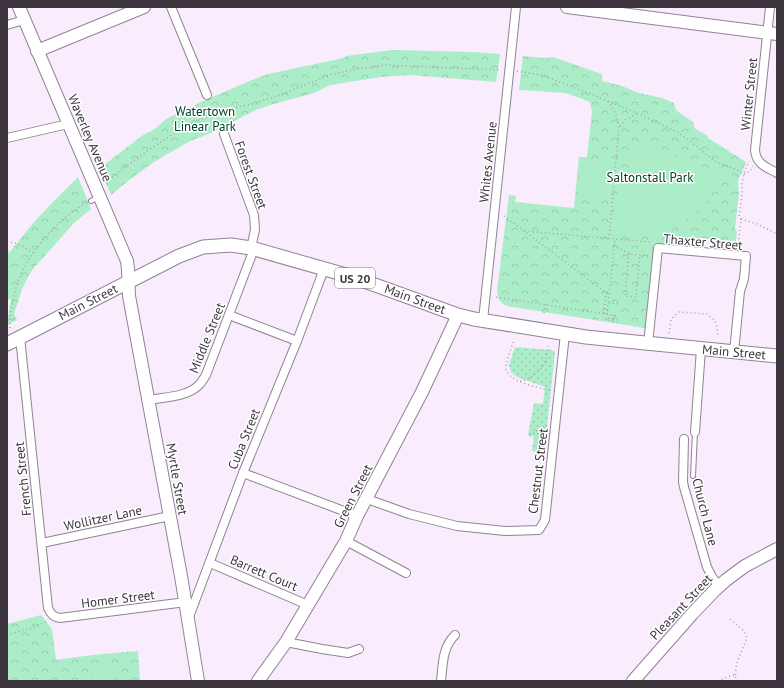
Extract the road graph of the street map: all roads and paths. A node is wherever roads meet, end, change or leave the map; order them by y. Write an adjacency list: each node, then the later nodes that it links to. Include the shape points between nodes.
1 (19, 7): 7 (street, Waverley Avenue)
2 (144, 7): 10 (street)
3 (171, 7): 13 (street)
4 (516, 7): 61 (street, Whites Avenue)
5 (567, 7): 9 (street)
6 (770, 7): 9 (street, Winter Street)
7 (24, 20): 8 (street); 10 (street, Waverley Avenue)
8 (7, 25)
9 (772, 33): 24 (street, Winter Street, via 755,152 760,163)
10 (37, 51): 17 (street, Waverley Avenue)
11 (499, 70): 15 (path, via 399,65 365,67 330,75 280,95)
12 (518, 72): 14 (path, via 541,75)
13 (207, 95)
14 (608, 102): 16 (path); 18 (path, via 617,117)
15 (227, 110): 19 (path, via 232,123); 25 (path, via 178,131 130,163)
16 (637, 113): 18 (path, via 625,120); 23 (path, via 684,136 716,162)
17 (68, 124): 20 (street); 26 (street, Waverley Avenue)
18 (619, 128): 31 (path)
19 (224, 134): 36 (street, Forest Street, via 254,215)
20 (7, 138)
21 (749, 159): 23 (path)
22 (752, 167): 23 (path)
23 (744, 174): 28 (path, via 739,216)
24 (777, 174)
25 (105, 184)
26 (96, 199): 38 (path, via 68,215 52,229); 43 (street, Waverley Avenue, via 126,261)
27 (504, 216): 29 (path)
28 (741, 219): 30 (path); 37 (path)
29 (525, 231): 31 (path); 44 (path)
30 (777, 234)
31 (609, 239): 32 (path)
32 (615, 239): 34 (path); 35 (path)
33 (7, 242): 38 (path, via 22,245)
34 (653, 243)
35 (614, 245): 39 (path); 45 (path)
36 (252, 249): 42 (main road, Main Street / US 20); 43 (main road, Main Street / US 20, via 231,245 203,247); 58 (street, Middle Street)
37 (738, 249)
38 (33, 253): 63 (path, via 19,280 11,310)
39 (629, 254): 40 (path); 46 (path)
40 (640, 255): 41 (path); 48 (path)
41 (652, 256)
42 (324, 269): 55 (main road, Main Street / US 20); 67 (street, Cuba Street)
43 (128, 281): 63 (main road, Main Street / US 20); 77 (street, Myrtle Street)
44 (606, 293): 45 (path); 56 (path)
45 (609, 295): 50 (path)
46 (627, 296): 48 (path); 49 (path)
47 (496, 297): 52 (path)
48 (635, 297): 51 (path)
49 (626, 301)
50 (609, 302): 53 (path); 57 (path)
51 (634, 302)
52 (546, 304): 54 (path); 56 (path)
53 (620, 304)
54 (544, 313)
55 (458, 314): 61 (main road, Main Street / US 20); 84 (street, Green Street, via 422,392)
56 (604, 314): 57 (path)
57 (607, 314): 59 (path)
58 (229, 315): 67 (street); 77 (street, Middle Street, via 206,375 200,384 182,394)
59 (614, 315): 60 (path); 62 (path, via 613,319 606,320)
60 (618, 316)
61 (484, 320): 65 (main road, Main Street / US 20)
62 (618, 322)
63 (15, 333): 69 (main road, Main Street / US 20); 88 (street, French Street)
64 (669, 333): 66 (path, via 671,320 679,312 707,314 715,322)
65 (565, 334): 70 (main road, Main Street / US 20); 84 (street, Chestnut Street, via 545,520 539,530 505,531 457,526 409,514)
66 (718, 337)
67 (297, 341): 82 (street, Cuba Street)
68 (513, 342): 75 (path, via 506,366 509,376)
69 (7, 344)
70 (648, 344): 72 (main road, Main Street / US 20); 73 (street, Thaxter Street, via 658,248 746,256)
71 (548, 346): 75 (path, via 546,360 541,368 533,376)
72 (701, 349): 73 (main road, Main Street / US 20); 79 (street)
73 (734, 352): 74 (main road, Main Street / US 20)
74 (777, 356)
75 (518, 381): 76 (path)
76 (553, 391)
77 (149, 400): 85 (street, Myrtle Street)
78 (549, 424): 80 (path)
79 (695, 432): 83 (lane)
80 (530, 436)
81 (684, 439): 92 (street, Church Lane, via 684,487 707,567)
82 (243, 473): 86 (street); 90 (street, Cuba Street)
83 (693, 476)
84 (367, 499): 86 (street, Green Street)
85 (170, 516): 88 (street, Wollitzer Lane); 93 (street, Myrtle Street)
86 (358, 516): 87 (street, Green Street)
87 (346, 541): 91 (street); 94 (street, Green Street)
88 (42, 543): 95 (street, French Street, via 48,608)
89 (777, 549): 92 (street, Pleasant Street, via 745,566)
90 (210, 563): 94 (street, Barrett Court); 96 (street, Cuba Street)
91 (406, 573)
92 (719, 586): 107 (street, Pleasant Street)
93 (186, 602): 95 (street, Homer Street); 96 (street, Myrtle Street)
94 (308, 605): 100 (street, Green Street)
95 (54, 617): 98 (path, via 35,627)
96 (188, 618): 104 (street, Myrtle Street)
97 (730, 618): 102 (path, via 747,638)
98 (7, 635)
99 (455, 635): 106 (street, via 446,647)
100 (286, 642): 101 (street, via 348,653); 105 (street, Green Street)
101 (359, 649)
102 (735, 674): 103 (path); 108 (path)
103 (736, 680)
104 (198, 681)
105 (258, 681)
106 (441, 681)
107 (633, 681)
108 (718, 681)

